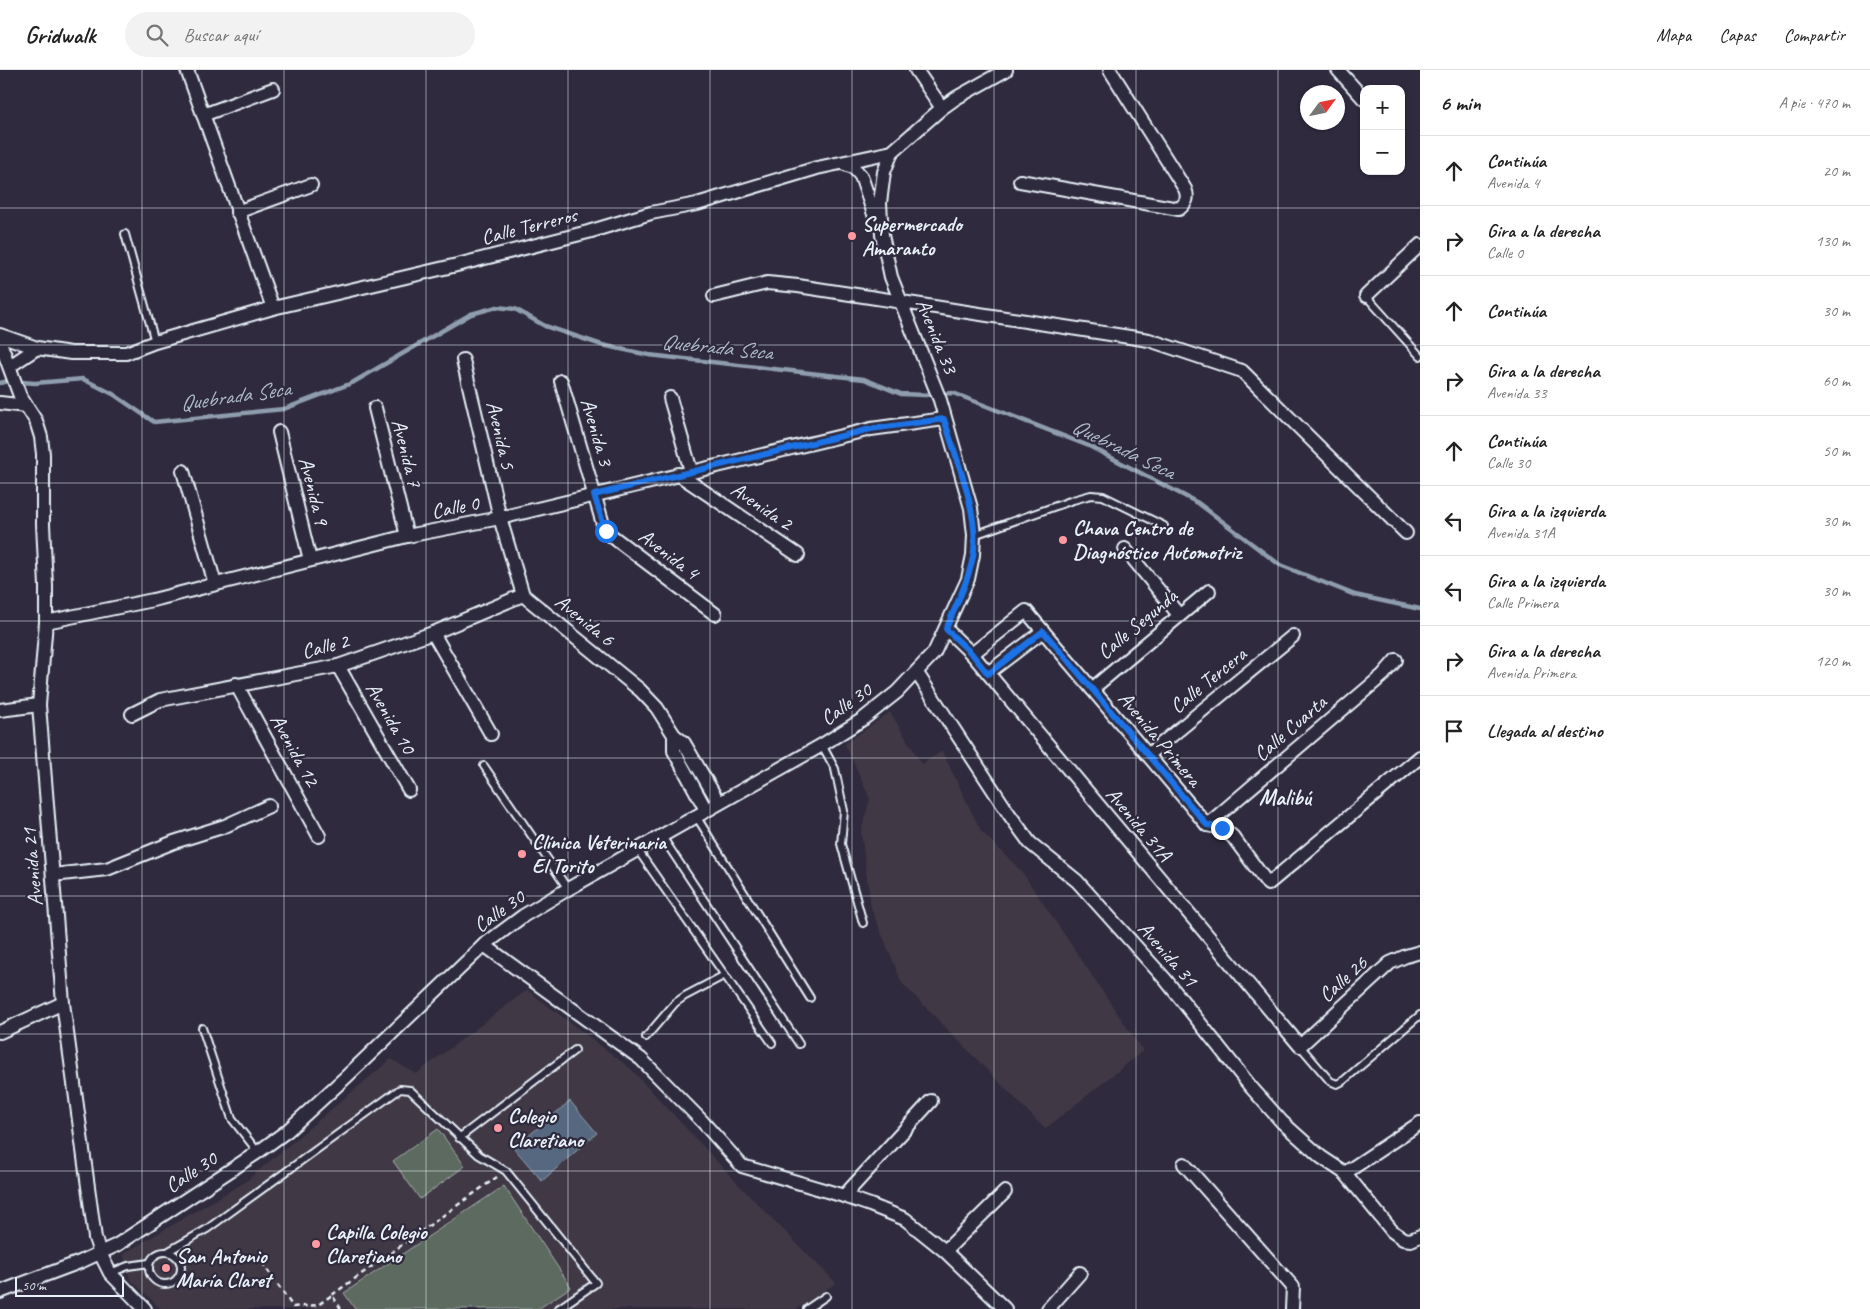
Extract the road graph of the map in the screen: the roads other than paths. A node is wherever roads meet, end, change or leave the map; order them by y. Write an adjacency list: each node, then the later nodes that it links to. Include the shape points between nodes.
1 (187, 70): 9 (street)
2 (916, 70): 8 (street)
3 (1006, 70): 8 (street, Calle Terreros)
4 (1110, 70): 12 (street, via 1185,189 1188,195 1186,203 1179,210)
5 (1338, 70): 7 (street)
6 (273, 89): 9 (street)
7 (1360, 94)
8 (942, 108): 10 (street, Calle Terreros)
9 (203, 115): 14 (street)
10 (892, 152): 11 (street, Calle Terreros); 16 (street, Avenida 33, via 884,172 880,203)
11 (842, 163): 16 (street, via 853,167 860,176); 21 (street, Calle Terreros, via 588,232)
12 (1020, 181)
13 (311, 185): 14 (street)
14 (238, 212): 21 (street)
15 (125, 234): 24 (lane)
16 (882, 235): 20 (street, Avenida 33, via 891,277)
17 (1420, 246): 19 (street)
18 (714, 296): 20 (street, via 767,283)
19 (1366, 296): 26 (lane)
20 (902, 302): 34 (street, Avenida 33, via 934,383); 41 (street, via 1149,340 1242,371)
21 (273, 308): 24 (street, Calle Terreros)
22 (0, 335): 25 (street, Calle Terreros)
23 (0, 342): 28 (street, Avenida 21)
24 (155, 342): 25 (street, Calle Terreros, via 126,353 71,353)
25 (37, 348): 28 (street)
26 (1420, 356)
27 (463, 360): 39 (street, Avenida 5)
28 (12, 370): 31 (street, Avenida 21)
29 (561, 381): 38 (street, Avenida 3)
30 (670, 398): 37 (street)
31 (23, 401): 32 (street); 52 (street, Avenida 21, via 42,436)
32 (0, 403)
33 (375, 408): 43 (street, Avenida 7)
34 (944, 419): 37 (street, Calle 0, via 871,429); 42 (street, Avenida 33, via 971,508)
35 (279, 432): 46 (street, Avenida 9)
36 (183, 471): 47 (street)
37 (685, 473): 38 (street, Calle 0); 45 (street, Avenida 2)
38 (594, 495): 39 (street, Calle 0); 50 (street, Avenida 4, via 606,531)
39 (500, 518): 43 (street, Calle 0); 49 (street, Avenida 6)
40 (1164, 526): 42 (lane, via 1103,496 1092,495)
41 (1406, 534)
42 (974, 535): 53 (street, Calle 30, via 968,579)
43 (407, 536): 46 (street, Calle 0)
44 (1125, 549): 51 (street)
45 (798, 555)
46 (310, 560): 47 (street, Calle 0)
47 (215, 584): 52 (street, Calle 0)
48 (1208, 591): 51 (street, Calle Segunda)
49 (523, 595): 55 (street, Calle 2); 68 (street, Avenida 6, via 640,690 657,708)
50 (715, 614)
51 (1179, 615): 63 (street, Calle Segunda)
52 (46, 622): 64 (street, Avenida 21)
53 (946, 629): 57 (street, Avenida 31A); 60 (street, Calle 30, via 934,653)
54 (1043, 631): 57 (street, Avenida Primera, via 1026,611); 61 (street); 63 (street, Avenida Primera)
55 (433, 632): 59 (street, Calle 2); 67 (street)
56 (1294, 636): 70 (street, Calle Tercera)
57 (972, 654): 61 (street, Avenida 31A)
58 (1396, 660): 77 (street, Calle Cuarta, via 1383,675)
59 (338, 666): 62 (street, Calle 2); 73 (street, Avenida 10)
60 (917, 673): 69 (street, Calle 30, via 863,719); 102 (street, Avenida 31, via 1030,843 1077,880 1165,979 1282,1122 1320,1157)
61 (988, 674): 95 (street, Avenida 31A)
62 (236, 684): 66 (street, Calle 2, via 160,700); 78 (street, Avenida 12)
63 (1092, 689): 70 (street, Avenida Primera)
64 (39, 704): 65 (street); 81 (street, Avenida 21)
65 (0, 710)
66 (132, 714)
67 (491, 734)
68 (674, 735): 74 (street, Avenida 6, via 684,743); 76 (street, Avenida 6, via 674,751)
69 (822, 745): 74 (street, Calle 30); 83 (lane, via 834,769 844,811 841,844)
70 (1148, 755): 77 (street, Avenida Primera)
71 (1420, 757): 77 (street, Avenida Primera, via 1268,884 1233,837 1222,828)
72 (484, 766): 82 (lane)
73 (410, 790)
74 (719, 804): 76 (street, Calle 30)
75 (269, 806): 81 (street, via 225,826 107,869)
76 (701, 813): 79 (street, Calle 30); 87 (lane)
77 (1207, 825)
78 (319, 836)
79 (661, 836): 80 (street, Calle 30); 94 (lane)
80 (637, 849): 82 (street, Calle 30); 86 (lane)
81 (53, 875): 88 (street, Avenida 21)
82 (568, 890): 84 (street, Calle 30, via 523,916)
83 (863, 923)
84 (484, 945): 100 (street, Calle 30, via 333,1089 287,1131); 104 (street, via 641,1058 742,1166)
85 (1420, 952): 95 (street, Calle 26, via 1390,963)
86 (725, 974): 92 (lane, via 675,1003); 93 (lane)
87 (810, 998)
88 (63, 1003): 91 (street); 108 (street, Avenida 21, via 95,1238)
89 (1420, 1015): 95 (lane, via 1338,1084 1330,1081)
90 (202, 1028): 100 (lane, via 232,1119)
91 (0, 1032)
92 (646, 1037)
93 (772, 1043)
94 (799, 1044)
95 (1300, 1046)
96 (575, 1050): 99 (lane)
97 (932, 1102): 104 (street)
98 (1420, 1124): 102 (street)
99 (459, 1138): 106 (lane, via 410,1090 400,1089 207,1229); 115 (lane, via 506,1171 596,1283)
100 (258, 1152): 108 (street, Calle 30, via 118,1245)
101 (1184, 1164): 119 (street, via 1293,1287)
102 (1345, 1173): 105 (street, Avenida 31, via 1392,1231 1403,1239)
103 (1005, 1192): 107 (street)
104 (844, 1196): 107 (street, via 905,1220)
105 (1416, 1238)
106 (167, 1252): 109 (lane, via 156,1254); 109 (lane, via 177,1256 182,1269 173,1283 164,1285 155,1281)
107 (945, 1252): 117 (street)
108 (100, 1253): 110 (street, Avenida 21); 112 (street, Calle 30)
109 (149, 1264): 110 (lane, via 128,1266)
110 (110, 1273): 114 (street, Avenida 21)
111 (1080, 1273): 118 (street)
112 (0, 1292)
113 (826, 1296): 116 (lane)
114 (144, 1309)
115 (558, 1309)
116 (807, 1309)
117 (1005, 1309)
118 (1048, 1309)
119 (1292, 1309)

